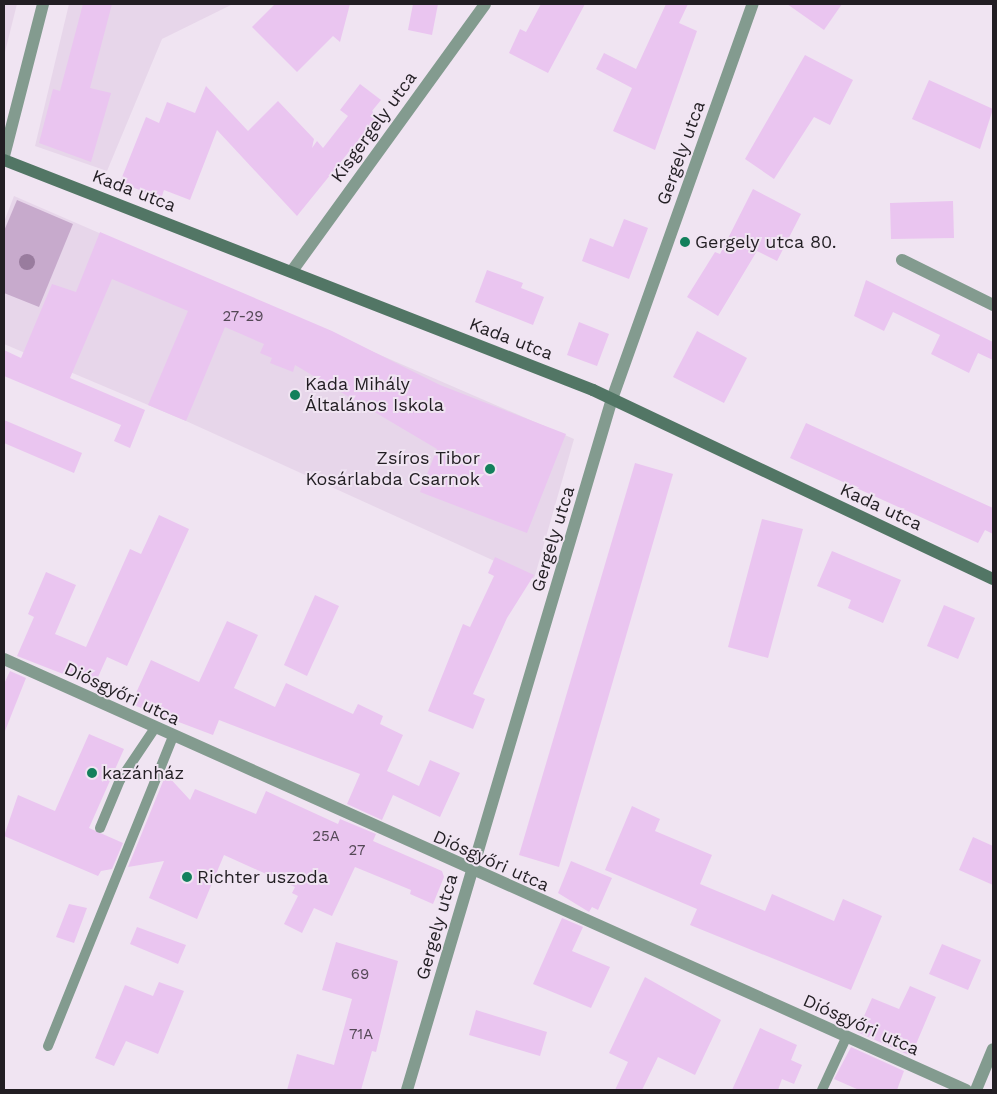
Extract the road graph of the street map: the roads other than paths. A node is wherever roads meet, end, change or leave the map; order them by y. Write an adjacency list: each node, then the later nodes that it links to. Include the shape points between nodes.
1 (43, 4): 4 (street)
2 (485, 4): 6 (street, Kisgergely utca)
3 (753, 4): 8 (street, Gergely utca)
4 (4, 158): 6 (street, Kada utca)
5 (902, 260): 7 (street)
6 (292, 272): 8 (street, Kada utca)
7 (993, 305)
8 (612, 399): 9 (street, Kada utca); 14 (street, Gergely utca)
9 (993, 579)
10 (4, 659): 11 (street, Diósgyőri utca)
11 (155, 728): 12 (street, Diósgyőri utca); 13 (lane, via 120,780)
12 (173, 737): 14 (street, Diósgyőri utca); 16 (lane)
13 (100, 828)
14 (471, 872): 15 (street, Diósgyőri utca); 18 (street, Gergely utca)
15 (846, 1038): 19 (lane); 20 (street, Diósgyőri utca)
16 (48, 1046)
17 (993, 1049): 21 (street)
18 (407, 1090)
19 (822, 1090)
20 (966, 1090)
21 (976, 1090)

